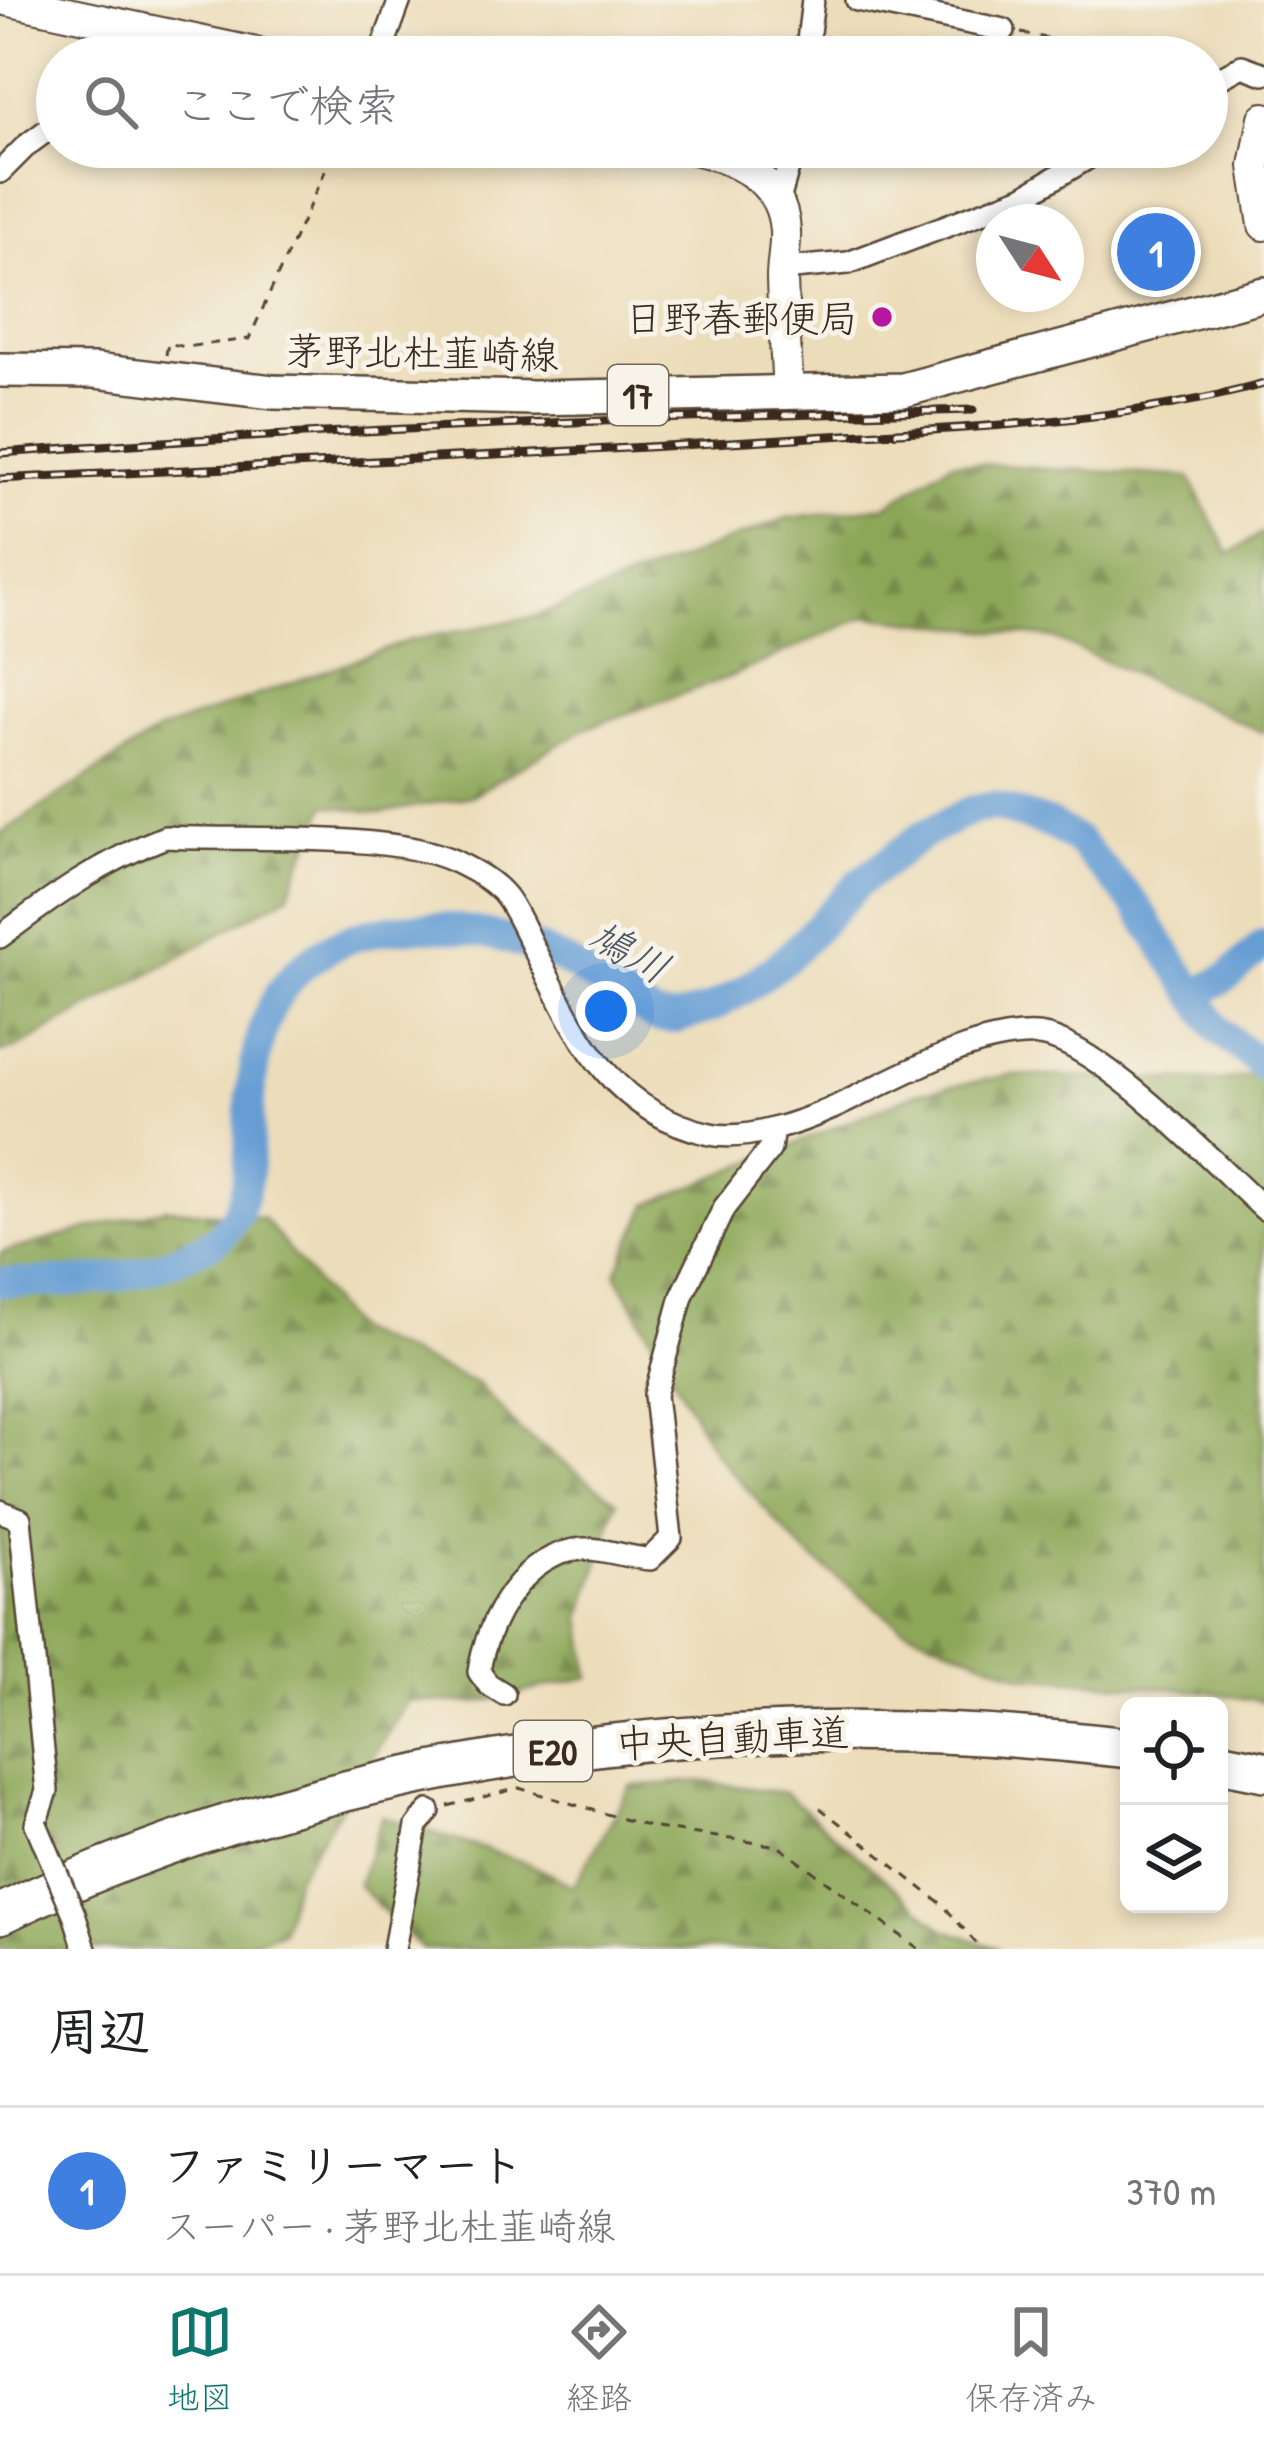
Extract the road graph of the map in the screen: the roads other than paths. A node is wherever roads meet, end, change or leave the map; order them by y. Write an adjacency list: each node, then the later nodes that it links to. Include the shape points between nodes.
1 (6, 0): 6 (main road)
2 (400, 0): 7 (street)
3 (813, 0): 8 (street)
4 (857, 0): 5 (street)
5 (1004, 30)
6 (128, 36)
7 (387, 36)
8 (809, 36)
9 (1228, 74): 10 (street, via 1242,66)
10 (1264, 74)
11 (1264, 118): 18 (main road, via 1255,166)
12 (36, 138): 16 (street)
13 (749, 168): 17 (main road)
14 (788, 168): 17 (street)
15 (1071, 168): 19 (street, via 1023,197 848,263)
16 (0, 172)
17 (778, 203): 19 (main road)
18 (1264, 225)
19 (782, 269): 22 (main road)
20 (1264, 294): 22 (main road, 茅野北杜韮崎線 / 17, via 925,386)
21 (0, 370): 22 (main road, 茅野北杜韮崎線 / 17, via 95,371 273,392)
22 (788, 392)
23 (0, 938): 24 (street, via 82,879 165,837 389,844 448,858 505,896 598,1068 661,1117 715,1136)
24 (773, 1130): 25 (street, via 982,1043 1040,1034 1077,1046); 27 (street, via 770,1149 724,1208 682,1296 655,1394 671,1538 650,1559 578,1549 527,1575 500,1608 482,1652 479,1672)
25 (1264, 1209)
26 (0, 1511): 37 (street, bridge, via 20,1519 47,1791 37,1825)
27 (504, 1694)
28 (1120, 1720): 35 (highway, 中央自動車道 / E20, via 895,1704 646,1712 544,1725 249,1794)
29 (1228, 1738): 30 (highway)
30 (1264, 1744)
31 (1120, 1747): 36 (highway, 中央自動車道 / E20, via 785,1729 548,1751 447,1768 200,1832)
32 (1228, 1764): 33 (highway)
33 (1264, 1771)
34 (429, 1811): 38 (street, via 416,1826)
35 (0, 1888)
36 (0, 1914)
37 (85, 1949)
38 (394, 1949)

